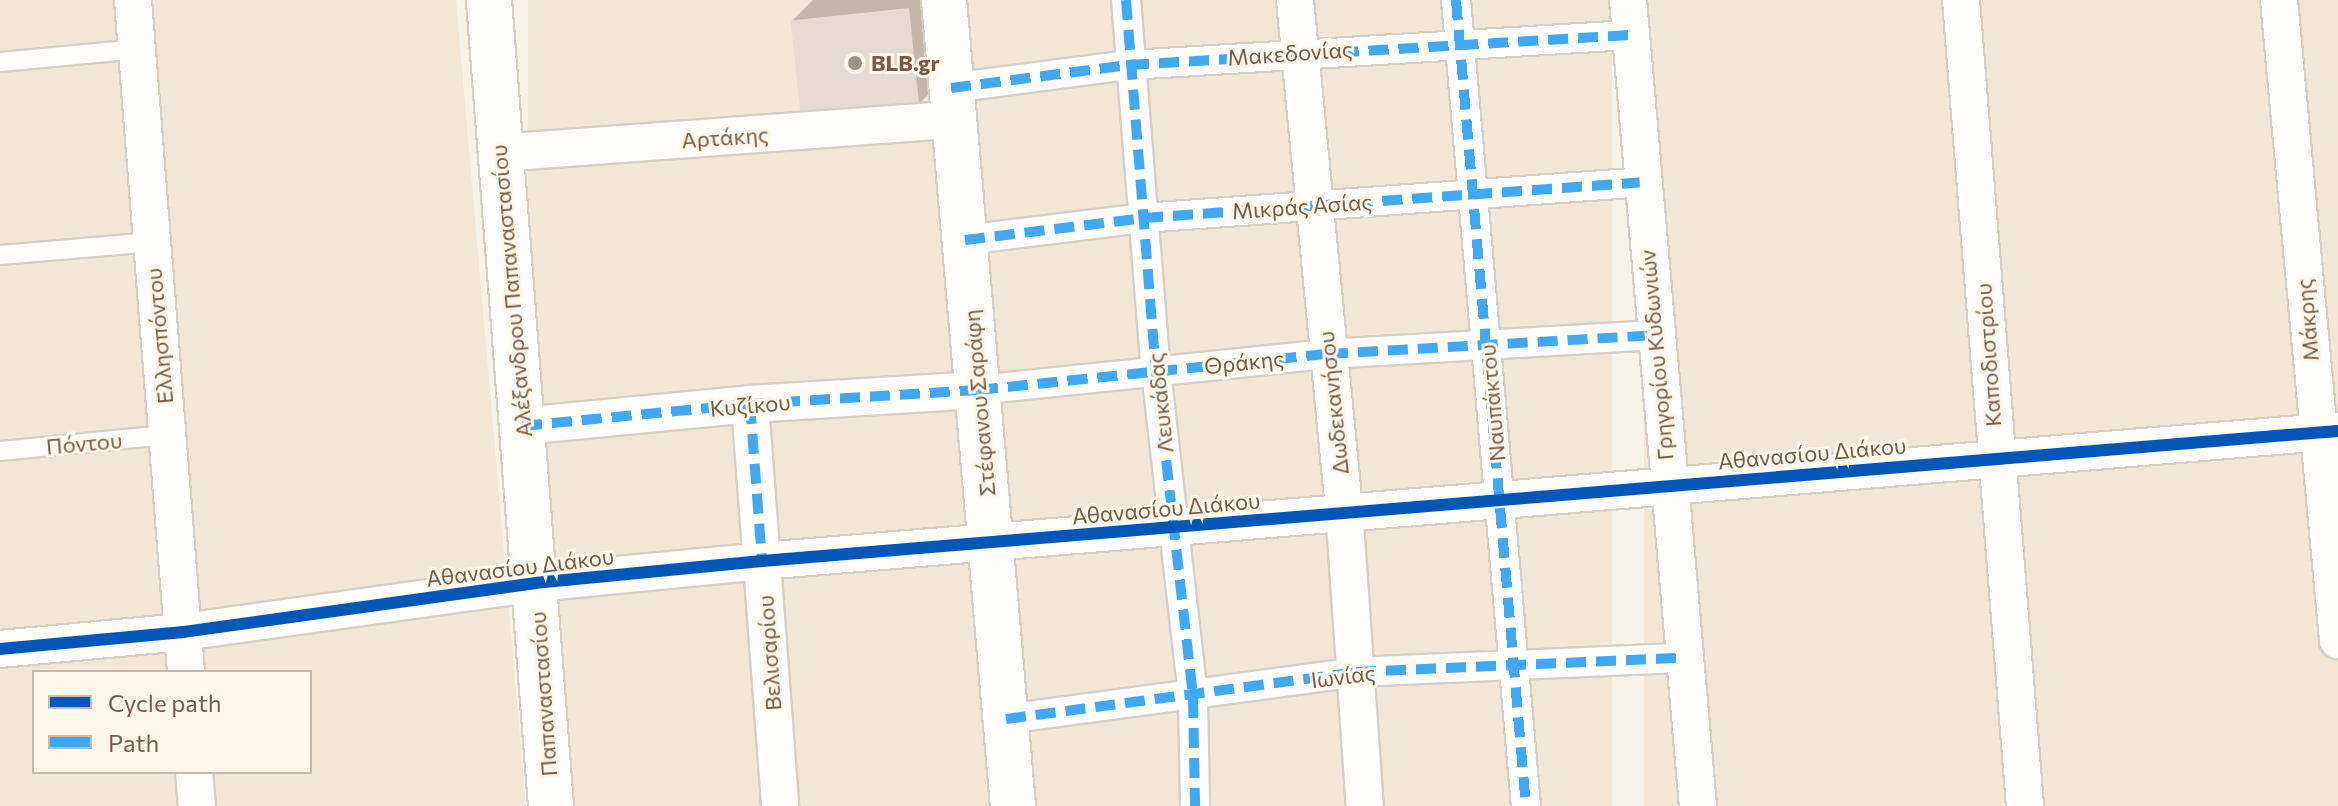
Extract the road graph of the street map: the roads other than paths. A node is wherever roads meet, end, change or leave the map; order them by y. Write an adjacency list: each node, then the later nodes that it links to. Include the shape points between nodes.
1 (133, 0): 11 (street, Ελλησπόντου)
2 (489, 0): 16 (street, Αλέξανδρου Παπαναστασίου)
3 (944, 0): 15 (street, Στέφανου Σαράφη)
4 (1126, 0): 14 (street, Λευκάδας)
5 (1295, 0): 12 (street, Δωδεκανήσου)
6 (1456, 0): 10 (street, Ναυπάκτου)
7 (1961, 0): 34 (street, Καποδιστρίου)
8 (2279, 0): 31 (street, Μάκρης)
9 (1629, 18): 10 (street, Μακεδονίας); 17 (street, Γρηγορίου Κυδωνιών)
10 (1460, 43): 12 (street, Μακεδονίας); 18 (street, Ναυπάκτου)
11 (137, 49): 13 (lane); 22 (street, Ελλησπόντου)
12 (1300, 52): 14 (street, Μακεδονίας); 19 (street, Δωδεκανήσου)
13 (0, 62)
14 (1129, 65): 15 (street, Μακεδονίας); 20 (street, Λευκάδας)
15 (951, 104): 16 (street, Αρτάκης); 21 (street, Στέφανου Σαράφη)
16 (499, 153): 30 (street, Αλέξανδρου Παπαναστασίου)
17 (1640, 182): 18 (street, Μικράς Ασίας); 24 (street, Γρηγορίου Κυδωνιών)
18 (1473, 192): 19 (street, Μικράς Ασίας); 25 (street, Ναυπάκτου)
19 (1315, 204): 20 (street, Μικράς Ασίας); 26 (street, Δωδεκανήσου)
20 (1143, 218): 21 (street, Μικράς Ασίας); 27 (street, Λευκάδας)
21 (965, 240): 28 (street, Στέφανου Σαράφη)
22 (152, 242): 23 (lane); 32 (street, Ελλησπόντου)
23 (0, 255)
24 (1655, 335): 25 (street, Θράκης); 35 (street, Γρηγορίου Κυδωνιών)
25 (1487, 345): 26 (street, Θράκης); 36 (street, Ναυπάκτου)
26 (1328, 354): 27 (street, Θράκης); 37 (street, Δωδεκανήσου)
27 (1156, 371): 28 (street, Θράκης); 38 (street, Λευκάδας)
28 (978, 390): 29 (street, Κυζίκου); 39 (street, Στέφανου Σαράφη)
29 (750, 404): 30 (street, Κυζίκου); 40 (street, Βελισαρίου)
30 (522, 426): 41 (street, Αλέξανδρου Παπαναστασίου)
31 (2327, 432): 34 (street, Αθανασίου Διάκου); 43 (street, Μάκρης)
32 (167, 435): 33 (lane, Πόντου); 42 (street, Ελλησπόντου)
33 (0, 451)
34 (1995, 458): 35 (street, Αθανασίου Διάκου); 60 (street, Καποδιστρίου)
35 (1668, 484): 36 (street, Αθανασίου Διάκου); 45 (street, Γρηγορίου Κυδωνιών)
36 (1500, 498): 37 (street, Αθανασίου Διάκου); 46 (street, Ναυπάκτου)
37 (1344, 509): 38 (street, Αθανασίου Διάκου); 48 (street, Δωδεκανήσου)
38 (1175, 530): 39 (street, Αθανασίου Διάκου); 49 (street, Λευκάδας)
39 (991, 544): 40 (street, Αθανασίου Διάκου); 50 (street, Στέφανου Σαράφη)
40 (762, 561): 41 (street, Αθανασίου Διάκου); 54 (street, Βελισαρίου)
41 (534, 583): 42 (street, Αθανασίου Διάκου); 53 (street, Παπαναστασίου)
42 (183, 632): 44 (street, Αθανασίου Διάκου); 47 (street, Ελλησπόντου)
43 (2338, 640)
44 (0, 649)
45 (1682, 658): 46 (street, Ιωνίας); 59 (street, Γρηγορίου Κυδωνιών)
46 (1510, 664): 48 (street, Ιωνίας); 58 (street, Ναυπάκτου)
47 (186, 670)
48 (1356, 672): 49 (street, Ιωνίας); 57 (street, Δωδεκανήσου)
49 (1193, 698): 50 (street, Ιωνίας); 56 (street, Λευκάδας)
50 (1006, 719): 55 (street, Στέφανου Σαράφη)
51 (194, 774): 52 (street)
52 (197, 806)
53 (551, 806)
54 (780, 806)
55 (1013, 806)
56 (1195, 806)
57 (1365, 806)
58 (1526, 806)
59 (1698, 806)
60 (2025, 806)

